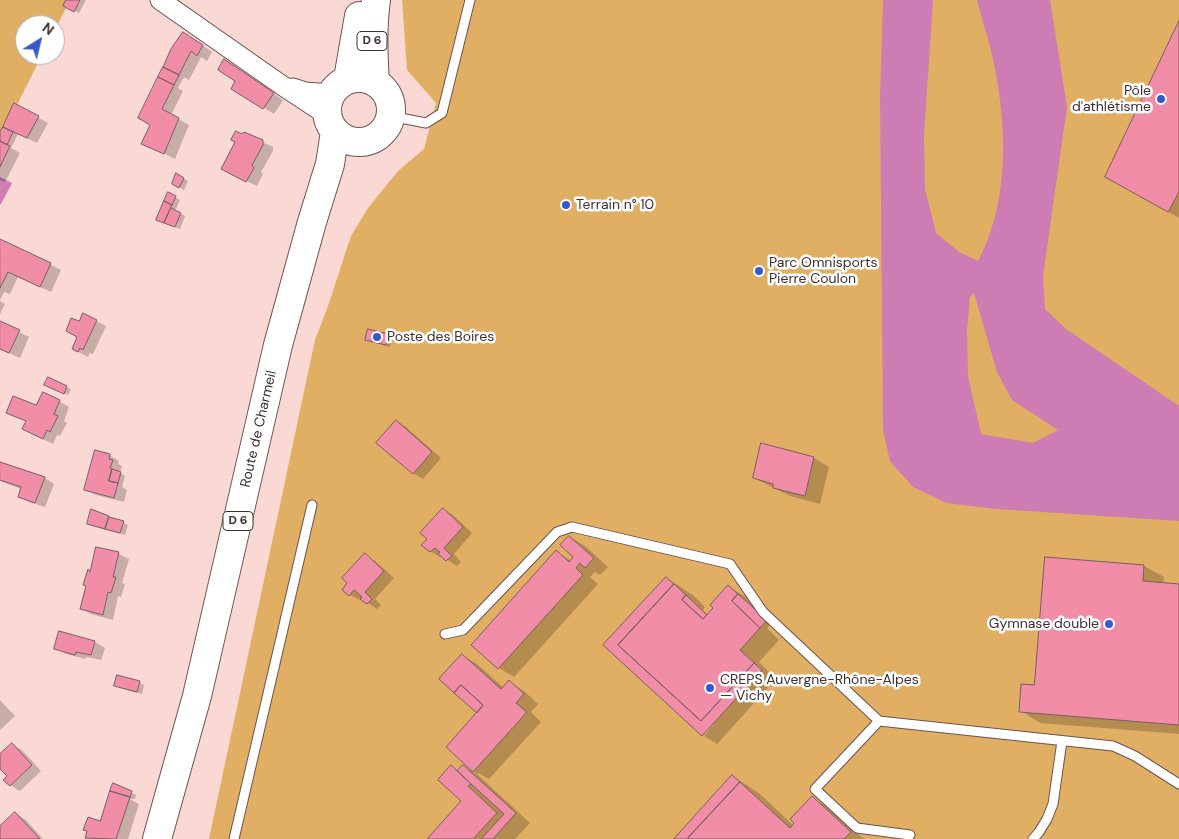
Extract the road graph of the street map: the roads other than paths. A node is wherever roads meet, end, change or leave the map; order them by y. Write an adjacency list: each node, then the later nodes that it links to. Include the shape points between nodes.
1 (160, 0): 6 (street, via 280,84)
2 (362, 0): 6 (main road, Route de Charmeil / D 6)
3 (376, 0): 5 (main road, D 6, via 372,50)
4 (470, 0): 7 (lane, via 442,113 426,124)
5 (375, 82): 6 (main road, via 363,78); 7 (main road, via 385,91)
6 (335, 105): 8 (main road, via 349,140); 9 (main road, Route de Charmeil / D 6, via 330,164)
7 (390, 116): 8 (main road, via 385,129)
8 (366, 141): 9 (main road, Route de Charmeil / D 6)
9 (312, 222): 12 (main road, Route de Charmeil / D 6, via 278,346)
10 (312, 506): 19 (lane)
11 (445, 634): 13 (lane, via 463,630 557,532 572,527 730,564 763,612)
12 (197, 696): 17 (main road, Route de Charmeil / D 6); 18 (main road, Route de Charmeil / D 6)
13 (879, 721): 14 (lane); 16 (lane, via 815,789 857,828)
14 (1062, 741): 15 (lane, via 1113,746); 20 (lane, via 1053,804 1048,819)
15 (1179, 784)
16 (910, 835)
17 (157, 839)
18 (176, 839)
19 (234, 839)
20 (1033, 839)

